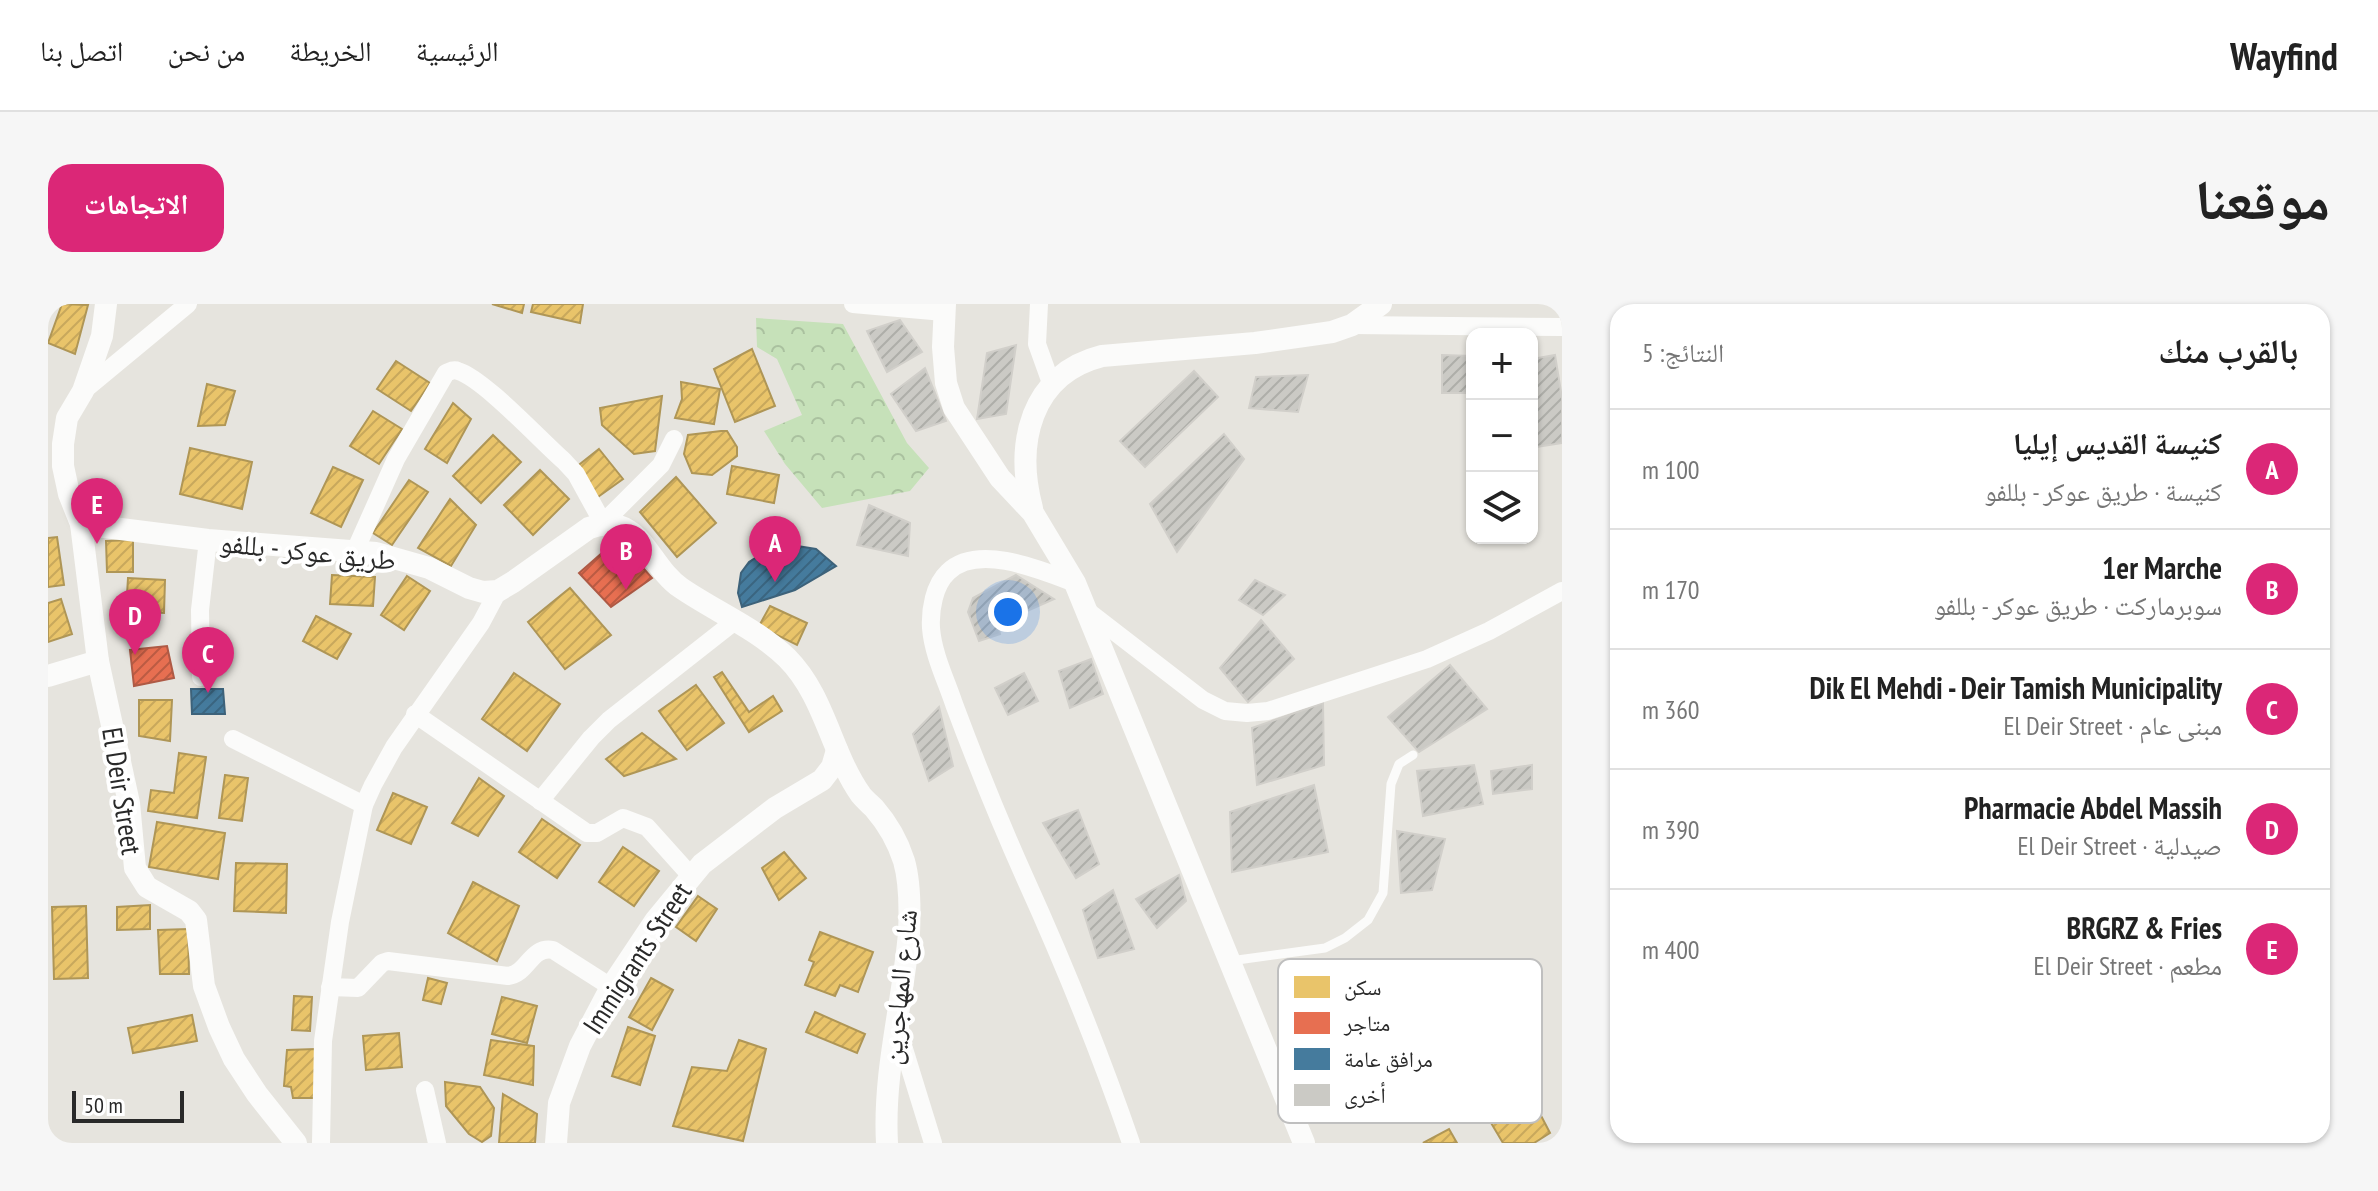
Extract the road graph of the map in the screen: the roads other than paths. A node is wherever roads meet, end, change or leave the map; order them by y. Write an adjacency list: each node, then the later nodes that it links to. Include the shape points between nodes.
1 (106, 304): 10 (street, El Deir Street, via 102,336)
2 (188, 304): 10 (street)
3 (853, 304): 6 (street)
4 (1039, 304): 9 (street, via 1037,344)
5 (1381, 304): 7 (street)
6 (945, 308): 13 (street, via 946,383 954,408 1000,478)
7 (1352, 325): 8 (street); 9 (street, via 1267,341 1102,356 1084,361)
8 (1562, 327)
9 (1051, 383): 13 (street, via 1025,448)
10 (83, 391): 12 (street, El Deir Street)
11 (674, 439): 14 (street, via 661,465)
12 (55, 442): 15 (street, El Deir Street)
13 (1033, 513): 18 (street)
14 (603, 523): 17 (street, via 564,461 483,386 452,371 396,459); 19 (street); 22 (street, via 631,530 673,583)
15 (81, 524): 16 (street, طريق عوكر - بللفو); 23 (street, El Deir Street)
16 (208, 540): 17 (street, طريق عوكر - بللفو); 25 (street, via 200,610)
17 (355, 551): 19 (street, طريق عوكر - بللفو, via 429,568 469,588)
18 (1075, 583): 21 (street); 48 (street, via 1012,562 985,558 960,563 939,583 931,629 986,790 1077,1000)
19 (498, 591): 26 (street)
20 (1562, 591): 21 (street, via 1427,659 1268,711 1247,713 1225,711 1203,700)
21 (1089, 612): 35 (street)
22 (735, 621): 28 (street, via 769,642 801,674); 32 (street, via 609,720)
23 (98, 661): 24 (street); 42 (street, El Deir Street, via 129,803 135,868 147,887 196,920 204,986 219,1027 242,1071)
24 (48, 676)
25 (201, 677)
26 (415, 714): 32 (street); 33 (street)
27 (233, 739): 33 (street)
28 (837, 750): 30 (street, via 827,775); 31 (street, شارع المهاجرين)
29 (1413, 755): 35 (lane, via 1399,764 1391,784 1383,893 1368,920 1325,948)
30 (816, 785): 31 (street, via 847,788); 34 (street, Immigrants Street, via 764,816)
31 (862, 796): 38 (street, شارع المهاجرين, via 886,824 904,862 909,932)
32 (540, 801): 34 (street, via 587,833 623,818 647,827)
33 (364, 805): 36 (street)
34 (691, 876): 37 (street, Immigrants Street)
35 (1230, 961): 39 (street)
36 (330, 987): 37 (street, via 358,988 388,961 516,975 544,949); 43 (street)
37 (611, 987): 45 (street, Immigrants Street, via 567,1077)
38 (895, 1020): 46 (street, شارع المهاجرين); 47 (street)
39 (1278, 1079)
40 (425, 1090): 44 (street)
41 (1296, 1123): 49 (street)
42 (296, 1143)
43 (321, 1143)
44 (437, 1143)
45 (556, 1143)
46 (887, 1143)
47 (933, 1143)
48 (1131, 1143)
49 (1304, 1143)

